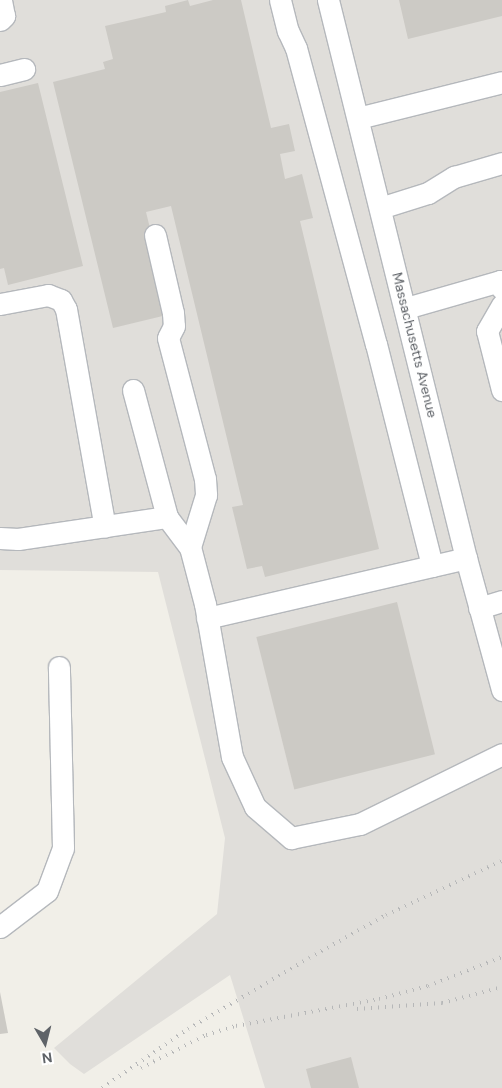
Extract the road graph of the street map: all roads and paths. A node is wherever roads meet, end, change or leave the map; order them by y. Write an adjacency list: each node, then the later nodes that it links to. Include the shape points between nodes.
1 (1, 0): 4 (street, via 4,16)
2 (280, 0): 23 (street, via 371,325)
3 (328, 0): 8 (street, Massachusetts Avenue)
4 (0, 20)
5 (24, 69): 6 (street)
6 (0, 75)
7 (502, 82): 8 (street)
8 (358, 118): 10 (street, Massachusetts Avenue)
9 (502, 163): 10 (street, via 454,177 428,193)
10 (380, 208): 15 (street, Massachusetts Avenue)
11 (155, 235): 21 (street, via 173,312 174,326 168,338 205,479 206,495)
12 (501, 283): 15 (street)
13 (0, 304): 19 (street, via 48,295 61,300 66,309)
14 (502, 304): 17 (street, via 487,331)
15 (406, 308): 22 (street, Massachusetts Avenue)
16 (134, 390): 18 (street)
17 (502, 390)
18 (167, 517): 19 (street); 21 (street)
19 (105, 527): 20 (street, via 18,539)
20 (0, 538)
21 (190, 547): 26 (street)
22 (466, 558): 23 (street); 25 (street, Massachusetts Avenue)
23 (432, 566): 26 (street)
24 (502, 601): 25 (street)
25 (479, 608): 28 (street, Massachusetts Avenue)
26 (207, 618): 29 (street, via 232,757 255,807 291,838 360,824)
27 (59, 667): 30 (street, via 63,848 47,891)
28 (502, 690)
29 (502, 754)
30 (0, 926)

